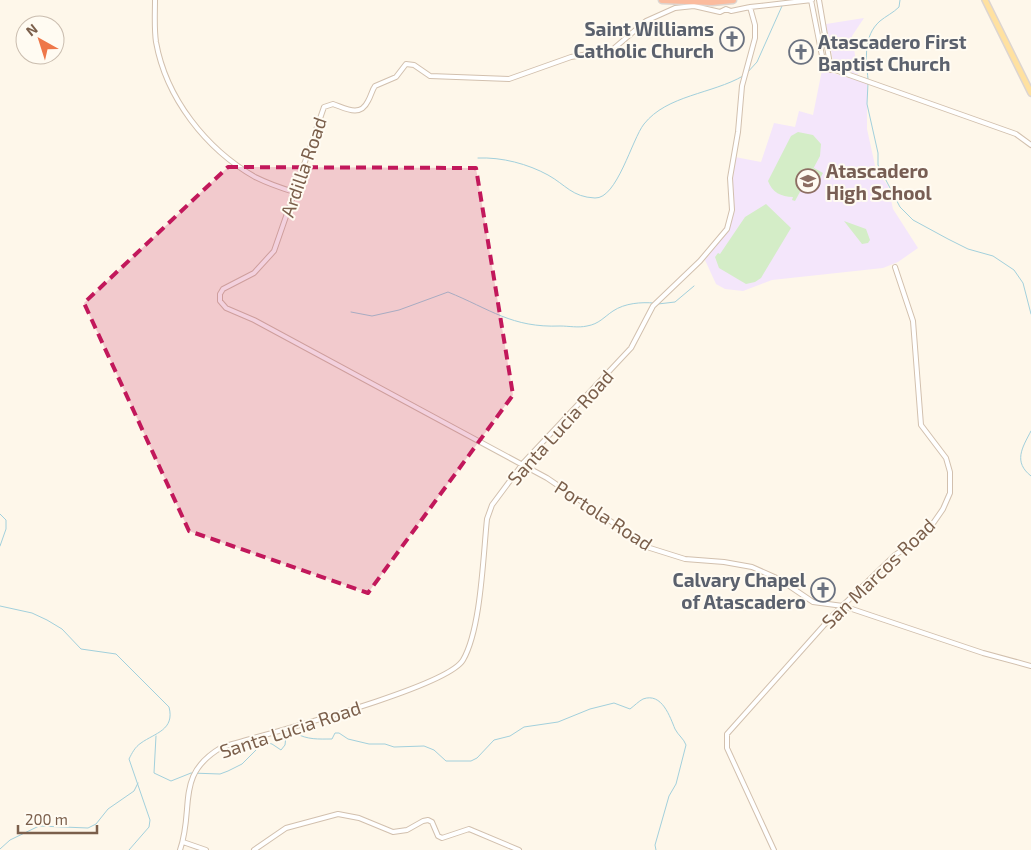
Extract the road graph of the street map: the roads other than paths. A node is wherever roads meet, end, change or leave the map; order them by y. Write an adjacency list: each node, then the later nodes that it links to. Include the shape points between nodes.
1 (155, 0): 13 (street, via 155,37 160,59 174,93 194,123 215,147 242,168)
2 (662, 0): 7 (highway)
3 (733, 0): 7 (highway)
4 (811, 0): 8 (street, Ardilla Road); 10 (street, via 822,62)
5 (819, 0): 10 (street)
6 (985, 0): 11 (main road)
7 (724, 1): 9 (street)
8 (750, 6): 9 (street, Ardilla Road); 16 (street, Santa Lucia Road, via 755,38 742,86 727,229 700,261 654,305 631,348)
9 (726, 9): 13 (street, Ardilla Road, via 720,12 694,6 675,8 646,21 612,50 571,57 509,78 430,76 414,65 406,64 396,77 375,86 361,109 349,110 333,104 324,107)
10 (831, 70): 12 (street, via 1016,134)
11 (1031, 93)
12 (1031, 145)
13 (294, 192): 15 (street, Ardilla Road, via 270,256 254,273)
14 (895, 267): 17 (street, San Marcos Road, via 914,326 921,425 944,454 951,487 934,522)
15 (226, 286): 16 (street, Portola Road, via 219,296 226,308)
16 (522, 464): 17 (street, Portola Road, via 650,548 685,560 752,567 779,579 813,602); 19 (street, Santa Lucia Road, via 488,513 474,630 464,659 457,668 393,696 229,745 213,753 200,764 190,782)
17 (842, 606): 18 (street, Portola Road); 24 (street, San Marcos Road, via 731,726 726,737 727,748)
18 (1031, 666)
19 (183, 842): 20 (street, Santa Lucia Road); 21 (street)
20 (180, 850)
21 (206, 850)
22 (254, 850): 23 (street, via 286,828 347,814 393,832 407,830 428,820 442,838 469,829)
23 (519, 850)
24 (774, 850)

